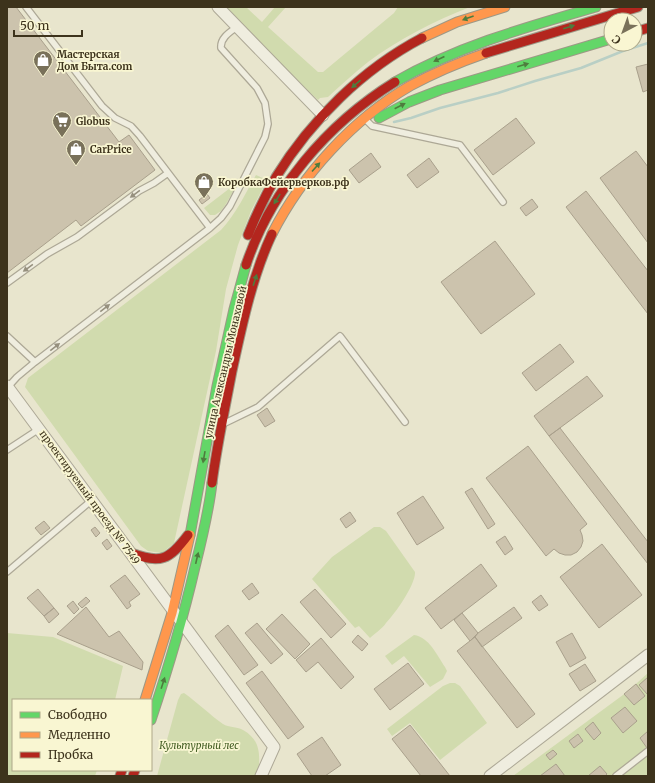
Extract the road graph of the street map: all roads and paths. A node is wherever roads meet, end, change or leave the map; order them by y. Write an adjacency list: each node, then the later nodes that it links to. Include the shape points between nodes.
1 (26, 7): 10 (lane, via 102,106 115,118 131,126)
2 (218, 7): 6 (street)
3 (505, 7): 8 (main road, one-way to 8, via 462,21 413,43 367,74)
4 (596, 7): 14 (main road, улица Александры Монаховой, one-way to 14, via 470,46 417,70 364,104 306,160 280,194 251,252)
5 (638, 7): 9 (main road, улица Александры Монаховой, one-way to 5, via 393,97 422,80 474,57)
6 (237, 27): 8 (street); 12 (lane, via 223,39 221,48 257,88 265,103 268,124 265,137 233,200 221,218)
7 (603, 41): 9 (main road, one-way to 7, via 457,83)
8 (323, 115): 14 (main road, via 285,163 255,216 243,248)
9 (367, 121): 11 (lane, via 372,126 385,130 460,145); 19 (main road, улица Александры Монаховой, one-way to 9, via 246,311 263,256 274,231 292,198 315,168)
10 (168, 173): 12 (lane); 13 (lane, one-way to 13, via 139,190 77,237)
11 (503, 202)
12 (210, 228): 16 (lane, one-way to 12)
13 (7, 283)
14 (235, 307): 23 (main road, улица Александры Монаховой, one-way to 23, via 211,416)
15 (7, 336): 16 (lane)
16 (36, 362): 17 (lane)
17 (8, 387): 20 (street, проектируемый проезд № 7549)
18 (405, 422): 19 (lane, via 340,336 258,407)
19 (221, 425): 27 (main road, улица Александры Монаховой, one-way to 19, via 210,497)
20 (39, 429): 21 (lane); 22 (street, проектируемый проезд № 7549)
21 (7, 450)
22 (93, 500): 24 (street, проектируемый проезд № 7549); 25 (lane)
23 (190, 533): 24 (main road, via 178,549 165,558 158,560); 26 (main road, улица Александры Монаховой)
24 (131, 553): 26 (street, проектируемый проезд № 7549)
25 (7, 572)
26 (172, 609): 27 (street, проектируемый проезд № 7549); 29 (main road, улица Александры Монаховой)
27 (181, 621): 30 (main road, улица Александры Монаховой, one-way to 27); 32 (street, проектируемый проезд № 7549, via 274,747)
28 (648, 655): 33 (street)
29 (146, 699)
30 (152, 717)
31 (648, 751): 34 (lane)
32 (261, 776)
33 (490, 776)
34 (616, 776)

